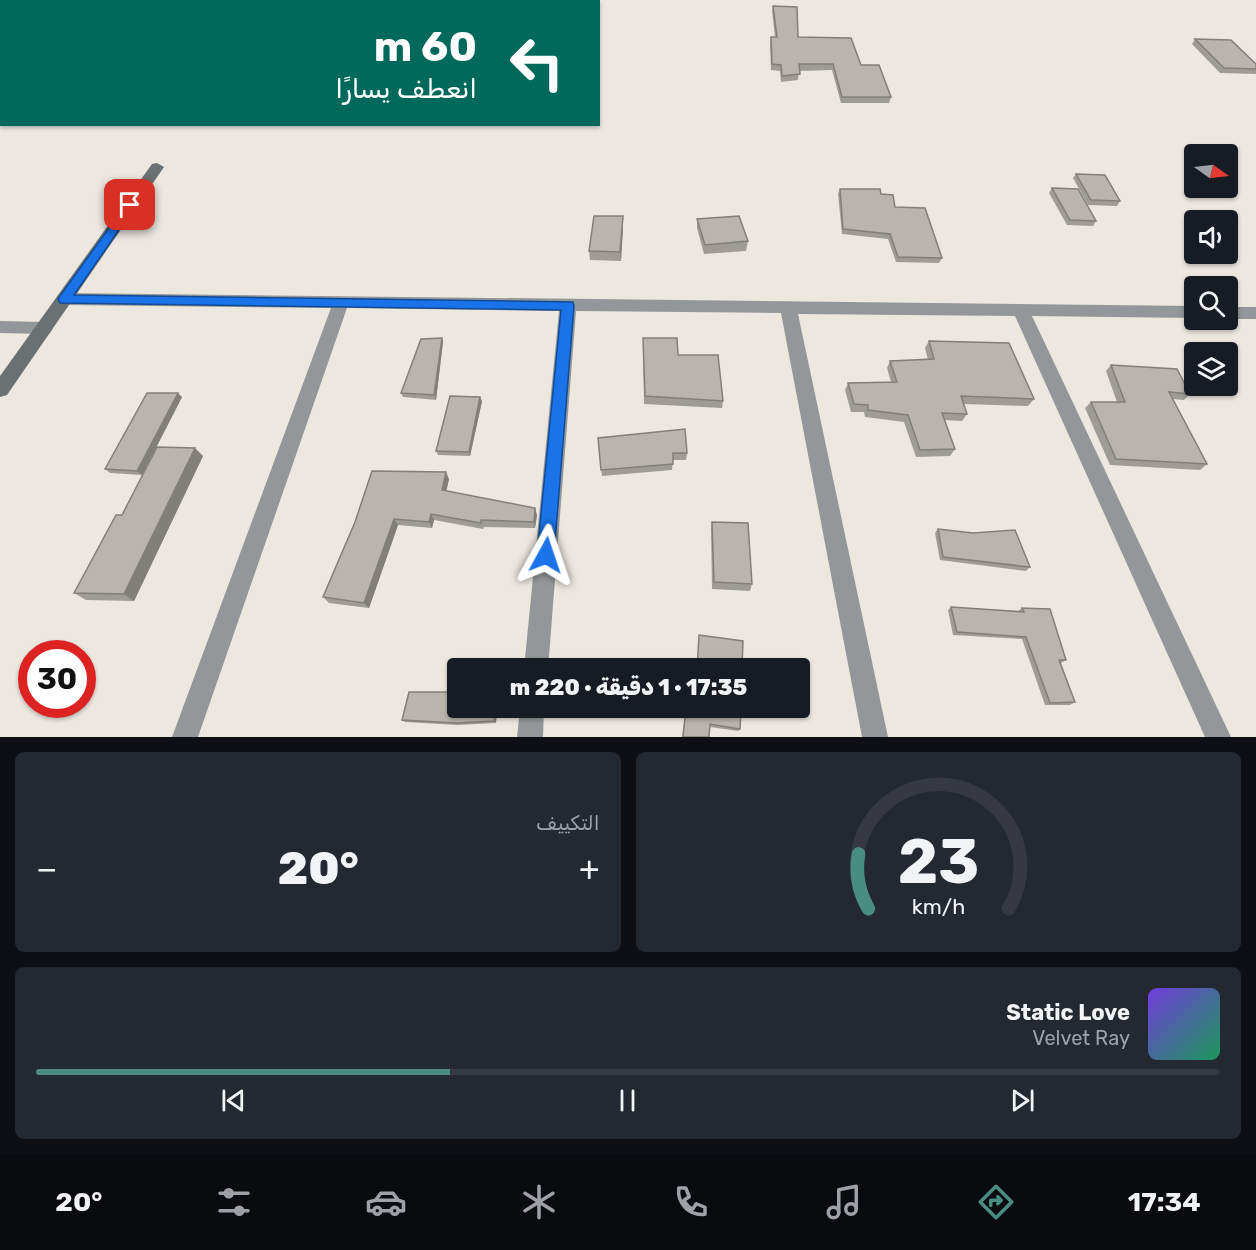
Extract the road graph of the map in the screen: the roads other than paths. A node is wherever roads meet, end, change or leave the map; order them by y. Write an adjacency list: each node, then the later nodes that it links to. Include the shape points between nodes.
1 (157, 167): 2 (street)
2 (64, 299): 3 (street); 11 (street)
3 (341, 303): 4 (street); 15 (street)
4 (568, 306): 5 (street); 13 (street)
5 (788, 308): 6 (street); 17 (street)
6 (1021, 310): 7 (street); 18 (street)
7 (1184, 312)
8 (1238, 313): 9 (street)
9 (1256, 313)
10 (0, 327): 11 (street)
11 (44, 327): 12 (street)
12 (0, 390)
13 (537, 658)
14 (531, 718): 16 (street)
15 (184, 737)
16 (530, 737)
17 (875, 737)
18 (1218, 737)

